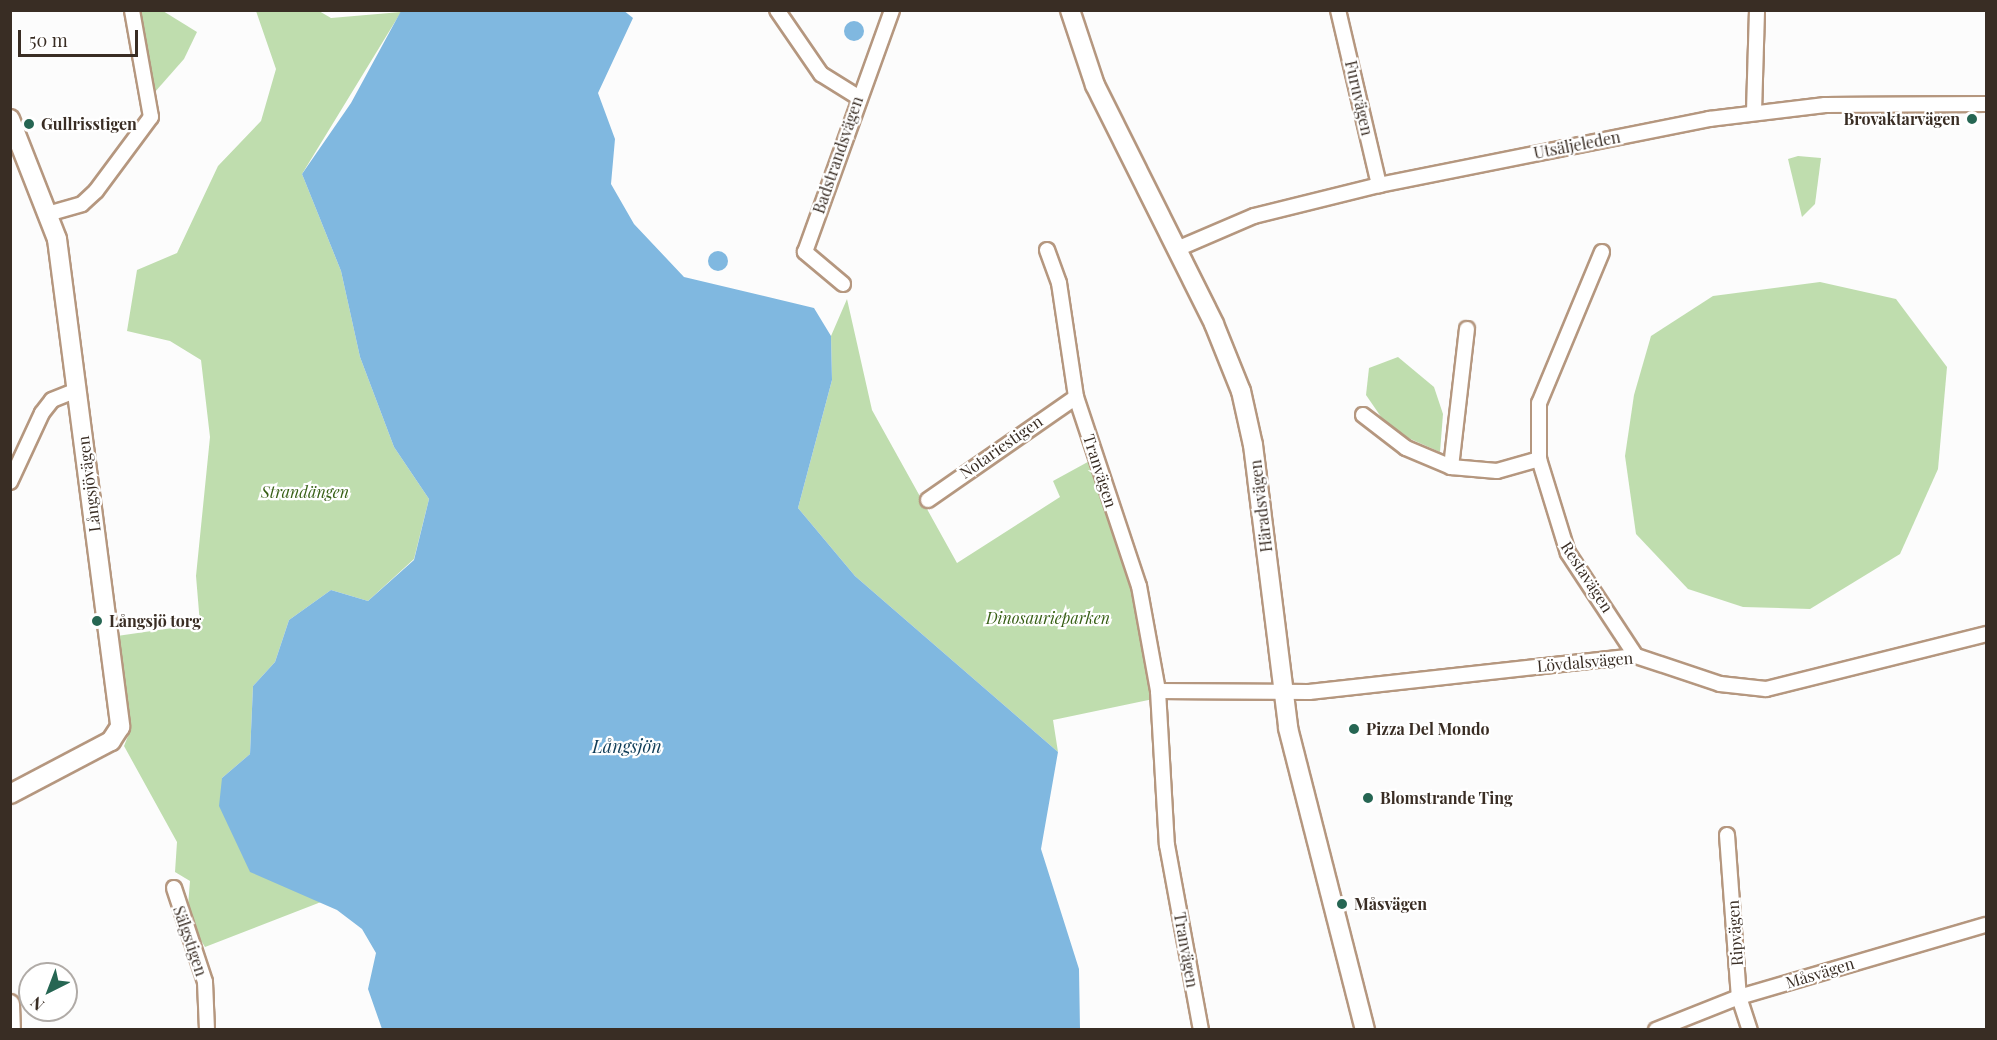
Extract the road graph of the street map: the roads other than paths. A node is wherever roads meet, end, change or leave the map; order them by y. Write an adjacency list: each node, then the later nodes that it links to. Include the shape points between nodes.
1 (132, 10): 12 (street, via 151,117 96,191 82,204)
2 (777, 10): 7 (street, via 821,74)
3 (892, 10): 7 (street, Badstrandsvägen)
4 (1070, 10): 13 (street, Häradsvägen, via 1095,85)
5 (1338, 10): 11 (street, Furuvägen)
6 (1757, 10): 9 (street)
7 (858, 97): 16 (street, Badstrandsvägen, via 804,252)
8 (1986, 104): 9 (street, Utsäljeleden, via 1903,101)
9 (1754, 112): 11 (street, Utsäljeleden)
10 (10, 119): 12 (street, Långsjövägen)
11 (1379, 185): 13 (street, Utsäljeleden, via 1254,216)
12 (51, 213): 18 (street, Långsjövägen)
13 (1178, 249): 27 (street, Häradsvägen, via 1228,354 1247,412)
14 (1047, 250): 19 (street, Tranvägen, via 1059,282)
15 (1602, 252): 21 (street, Restavägen, via 1539,403)
16 (843, 284)
17 (1467, 329): 22 (street)
18 (77, 390): 23 (street, via 51,400); 29 (street, Långsjövägen, via 120,727 111,741)
19 (1076, 397): 24 (street, Notariestigen); 28 (street, Tranvägen, via 1139,586)
20 (1364, 416): 22 (street, via 1407,448)
21 (1539, 459): 22 (street, via 1497,471); 26 (street, Restavägen, via 1568,553)
22 (1451, 467)
23 (10, 482)
24 (928, 500)
25 (1986, 634): 26 (street, Lövdalsvägen, via 1766,689 1720,684)
26 (1636, 656): 27 (street, Lövdalsvägen, via 1309,692)
27 (1282, 690): 28 (street); 38 (street, Häradsvägen)
28 (1158, 691): 37 (street, Tranvägen, via 1167,845)
29 (10, 794)
30 (1727, 835): 33 (street, Ripvägen)
31 (174, 888): 36 (street, Sälgstigen, via 205,982)
32 (1986, 925): 33 (street, Måsvägen)
33 (1739, 997): 39 (street, Måsvägen); 40 (street, Ripvägen)
34 (10, 1004): 35 (street)
35 (11, 1029)
36 (207, 1029)
37 (1201, 1029)
38 (1365, 1029)
39 (1656, 1029)
40 (1750, 1029)

